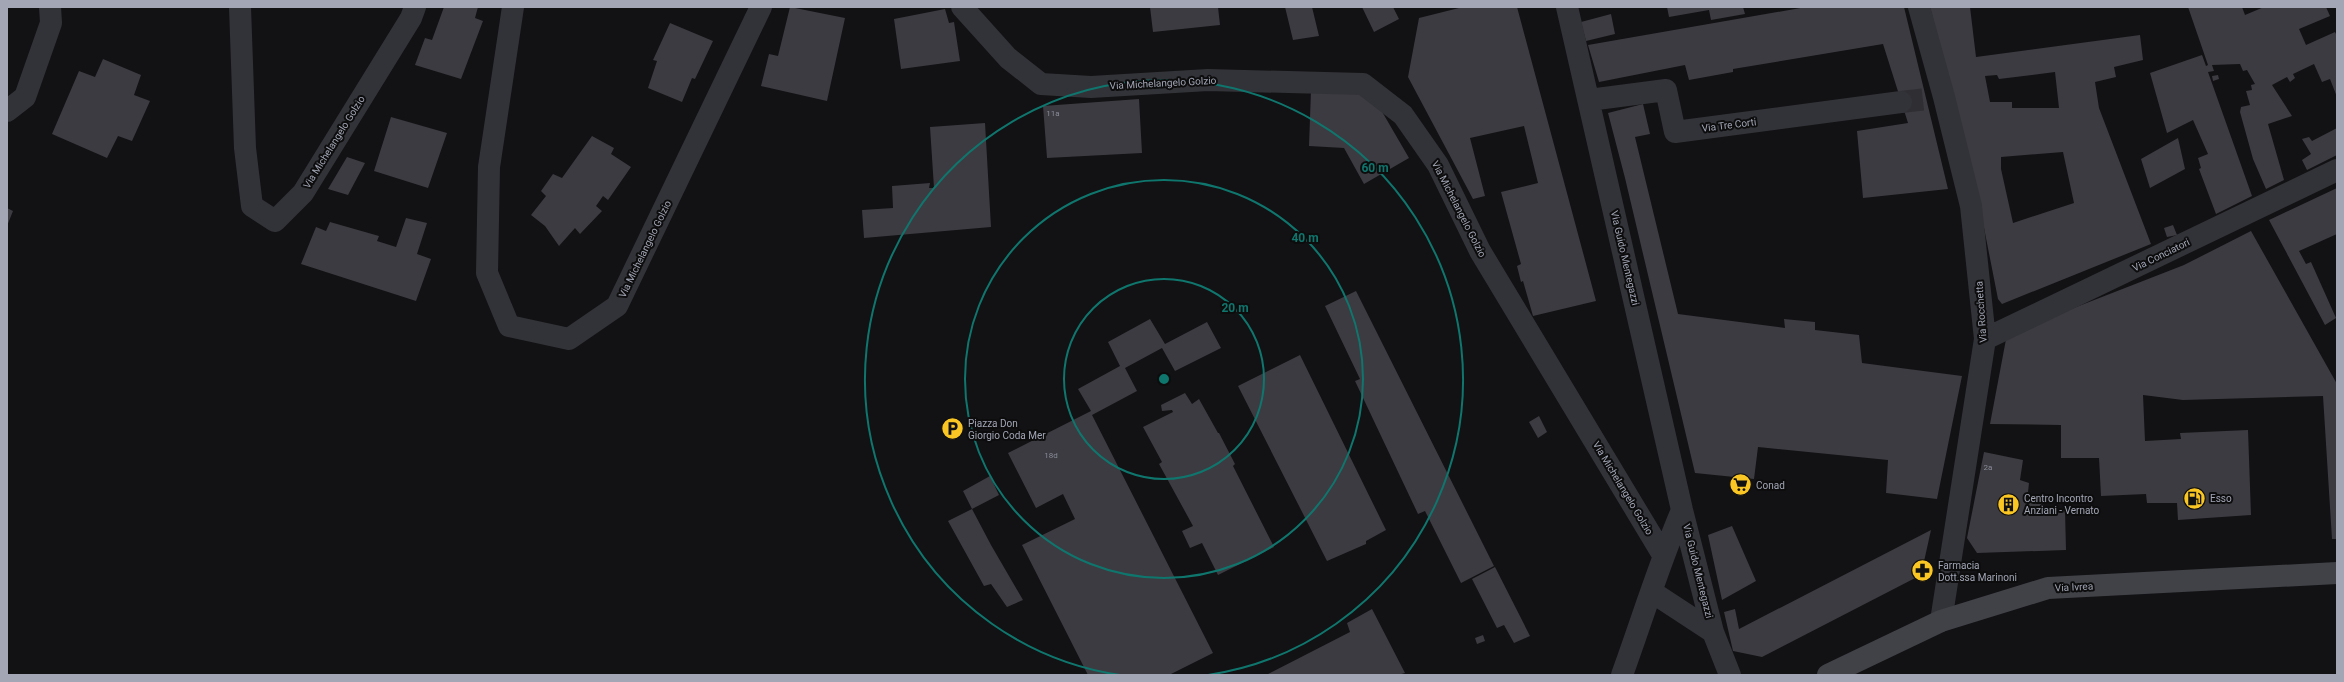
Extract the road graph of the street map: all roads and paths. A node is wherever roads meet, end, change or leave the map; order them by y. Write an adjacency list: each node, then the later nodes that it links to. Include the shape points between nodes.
1 (50, 7): 11 (street, via 51,23 25,97)
2 (240, 7): 3 (street, Via Michelangelo Golzio, via 245,148 252,206 275,221 303,193)
3 (415, 7)
4 (513, 7): 5 (street, Via Michelangelo Golzio, via 489,167 487,274 509,326 569,339 617,306)
5 (761, 7)
6 (962, 7): 15 (street, Via Michelangelo Golzio, via 1008,58 1041,84 1091,87 1208,80 1363,84 1403,115 1438,166 1480,251)
7 (1567, 7): 9 (street, Via Guido Mentegazzi)
8 (1918, 7): 13 (street, Via Rocchetta, via 1935,98 1971,206)
9 (1589, 100): 10 (street, Via Tre Corti, via 1666,90 1675,132); 14 (street, Via Guido Mentegazzi)
10 (1901, 102)
11 (7, 111)
12 (2337, 170): 13 (street, Via Conciatori)
13 (1985, 339): 18 (street, Via Rocchetta)
14 (1682, 510): 15 (street, Via Guido Mentegazzi); 19 (street, Via Guido Mentegazzi)
15 (1662, 555): 17 (street, Via Guido Mentegazzi)
16 (2337, 573): 18 (main road, Via Ivrea, via 2048,588)
17 (1652, 592): 19 (street, Via Guido Mentegazzi); 20 (street, Via Guido Mentegazzi)
18 (1941, 621): 22 (main road, Via Ivrea)
19 (1714, 632): 21 (street, Via Guido Mentegazzi)
20 (1622, 675)
21 (1730, 675)
22 (1828, 675)

